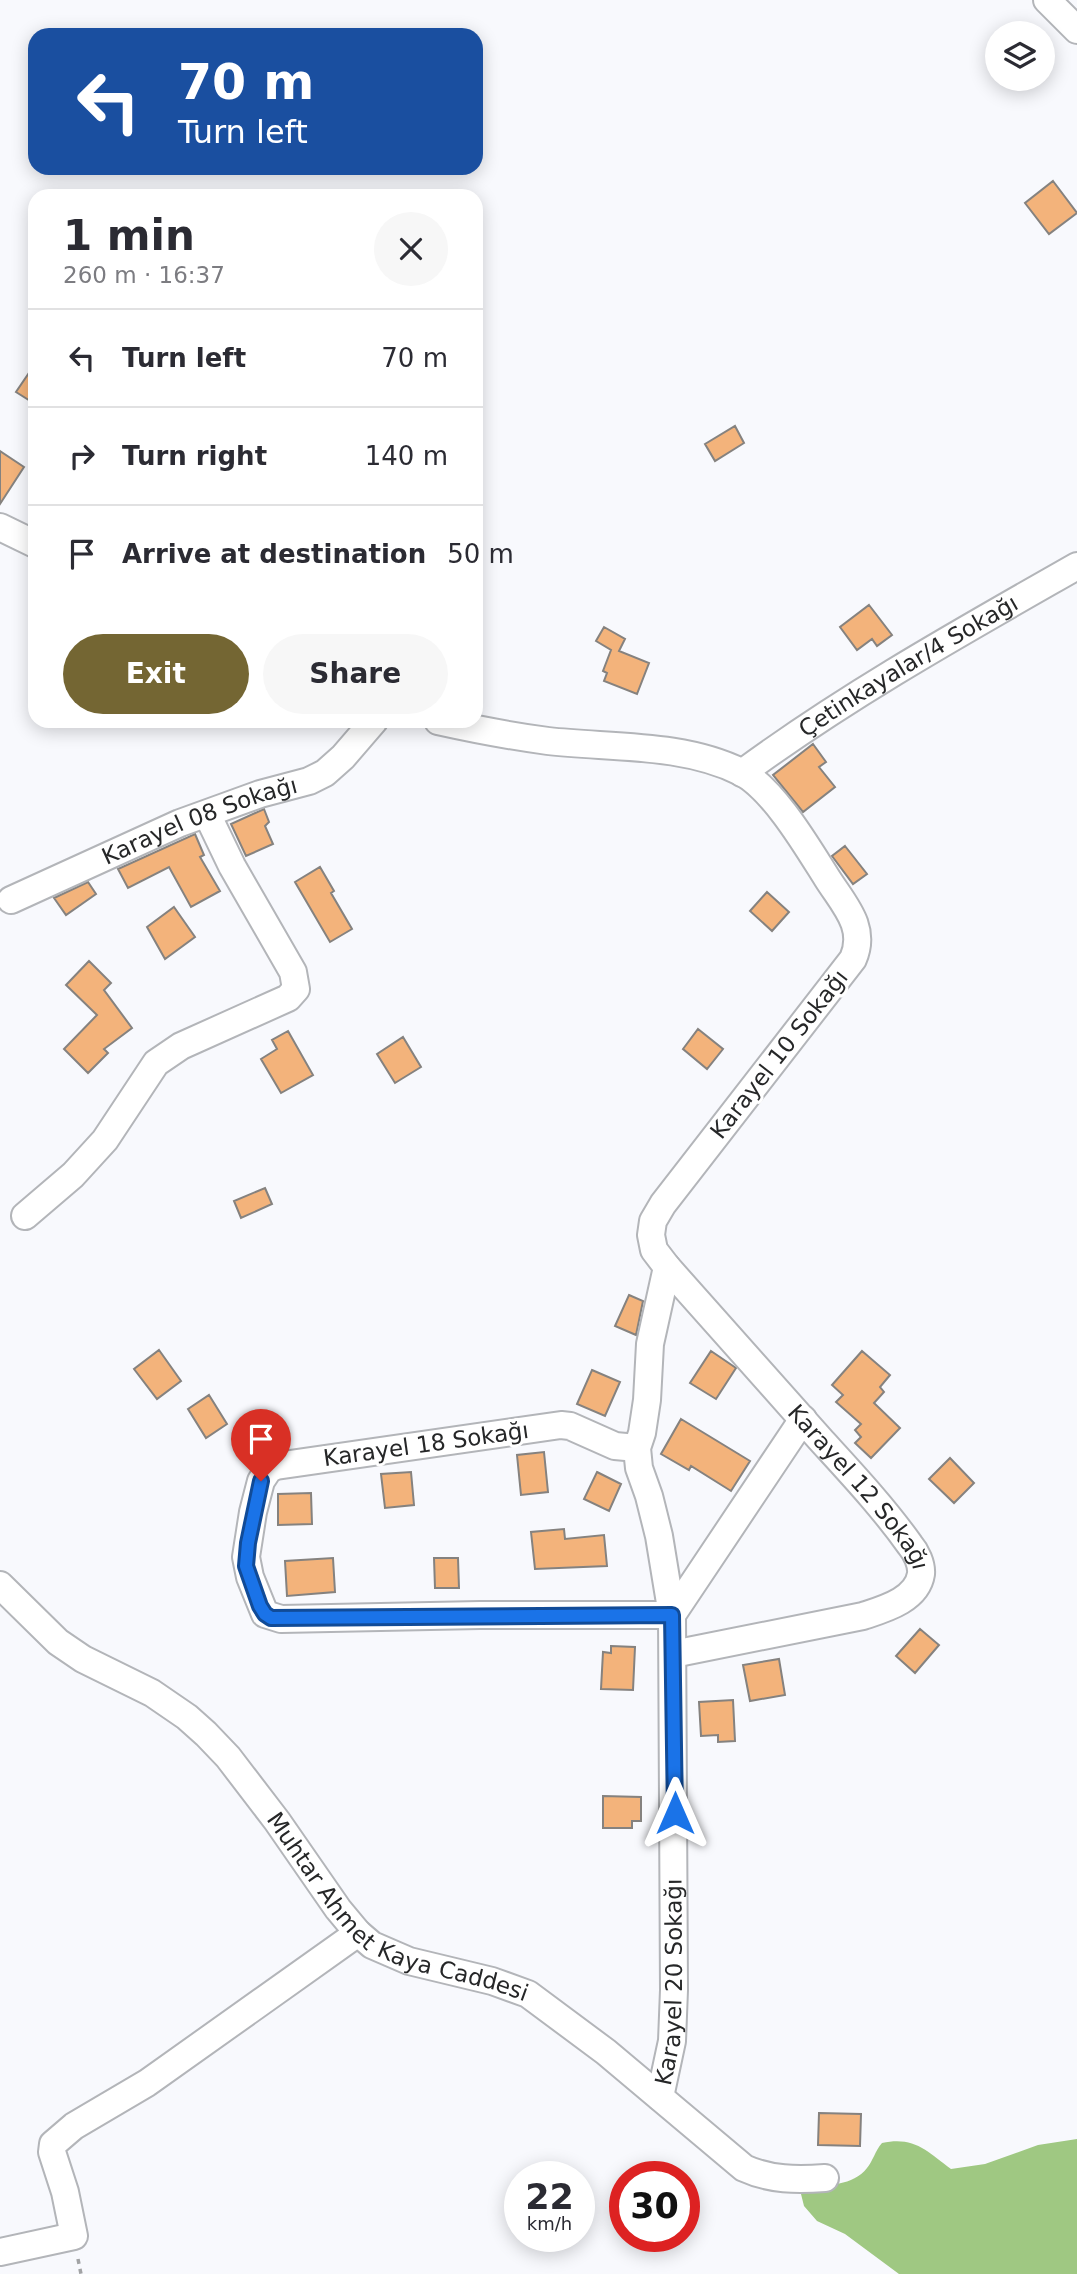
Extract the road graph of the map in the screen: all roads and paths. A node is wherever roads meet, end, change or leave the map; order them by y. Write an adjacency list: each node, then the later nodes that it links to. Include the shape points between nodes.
1 (1047, 0): 2 (street)
2 (1077, 30)
3 (0, 527): 4 (street)
4 (28, 541)
5 (1077, 566): 8 (street, Çetinkayalar/4 Sokağı, via 851,698)
6 (368, 728): 9 (street, Karayel 08 Sokağı, via 325,773)
7 (476, 728): 8 (street, Karayel 10 Sokağı, via 548,741 677,754)
8 (742, 772): 12 (street, Karayel 10 Sokağı, via 768,794 809,849 852,920 859,935 858,948 663,1204 651,1235 654,1250)
9 (207, 814): 10 (street, Karayel 08 Sokağı); 11 (street, via 293,972 296,989 288,998 181,1046 156,1063 105,1140)
10 (10, 900)
11 (25, 1216)
12 (667, 1267): 13 (street, Karayel 12 Sokağı); 14 (street, via 650,1345 647,1399)
13 (803, 1419): 16 (street); 17 (street, Karayel 12 Sokağı, via 912,1547 920,1563 917,1584 907,1597 863,1616)
14 (637, 1448): 16 (street); 16 (street, Karayel 18 Sokağı, via 615,1446 561,1425 276,1466 261,1481 246,1566 265,1614 281,1619)
15 (0, 1585): 18 (street, Muhtar Ahmet Kaya Caddesi, via 58,1642 152,1693 206,1734 277,1821)
16 (672, 1615): 17 (street, Karayel 20 Sokağı)
17 (673, 1654): 19 (street, Karayel 20 Sokağı, via 674,1990 672,2041)
18 (358, 1933): 19 (street, Muhtar Ahmet Kaya Caddesi, via 388,1954 528,1994); 21 (street, via 147,2083 60,2137 52,2152 74,2236)
19 (660, 2097): 20 (street, Muhtar Ahmet Kaya Caddesi, via 744,2168 778,2178)
20 (825, 2178)
21 (0, 2252)

